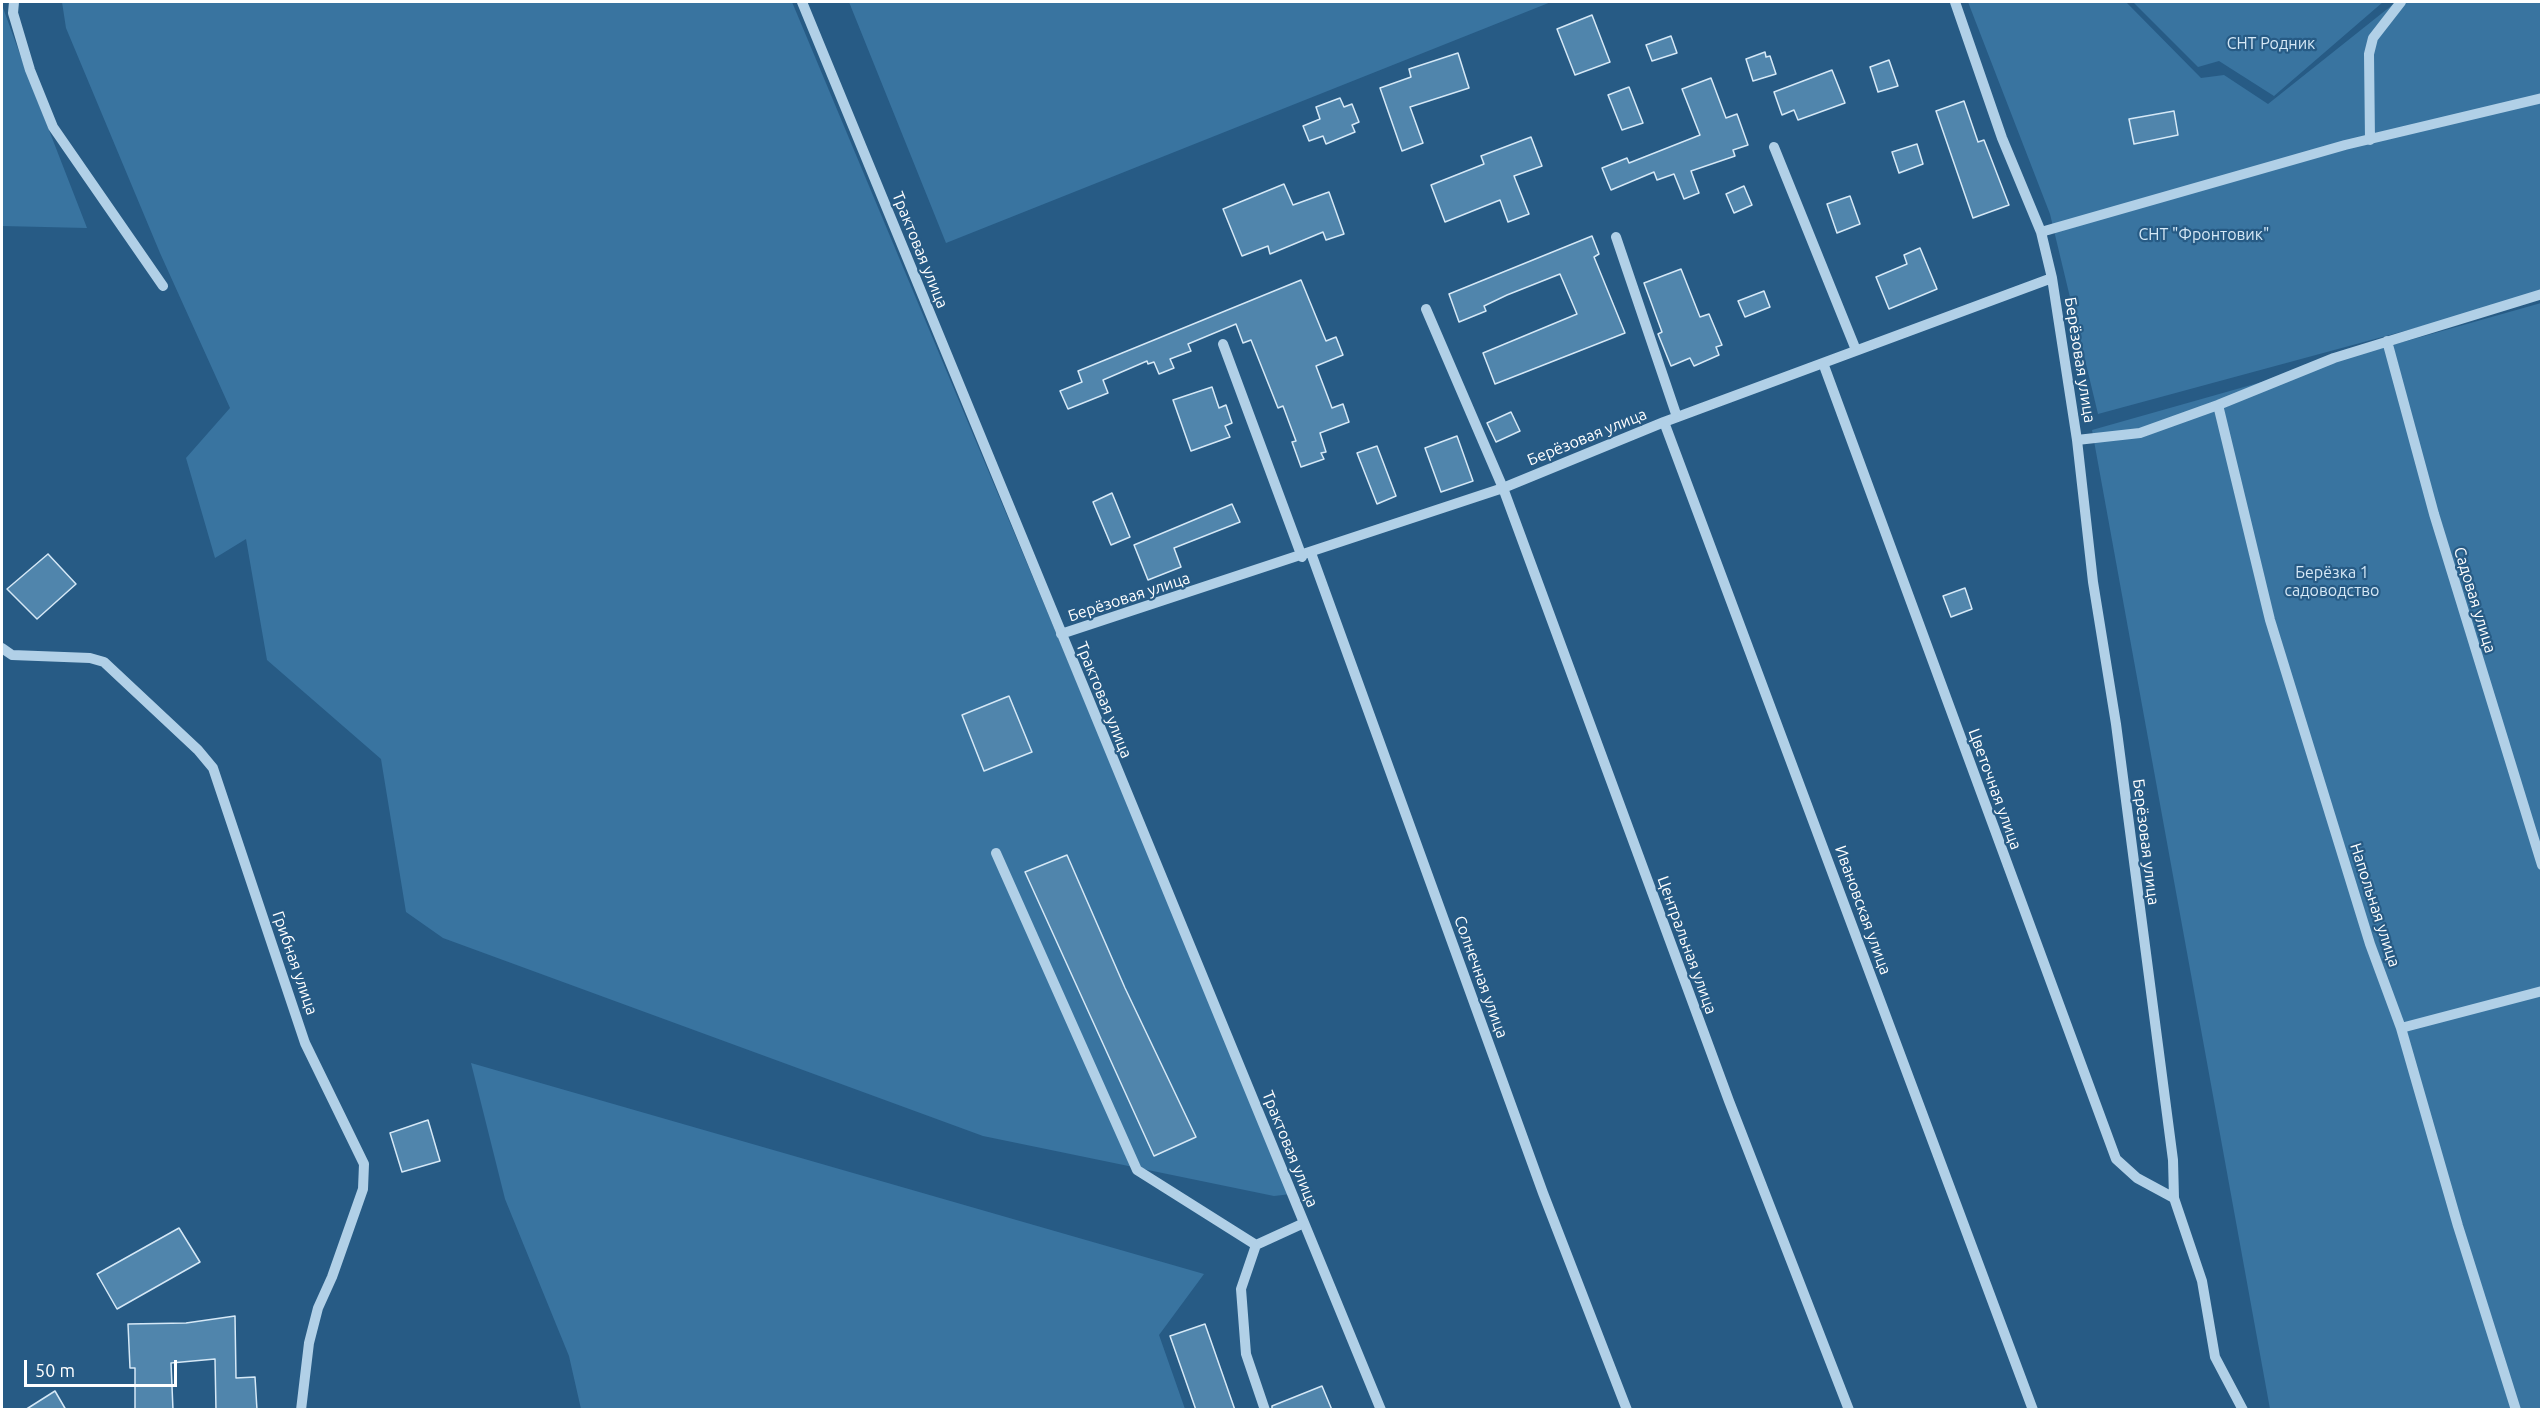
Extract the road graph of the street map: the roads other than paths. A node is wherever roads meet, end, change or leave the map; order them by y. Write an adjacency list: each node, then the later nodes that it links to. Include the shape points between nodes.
1 (14, 2): 11 (street, via 13,13 30,70 53,126)
2 (802, 2): 24 (street, Трактовая улица)
3 (1955, 2): 8 (street, via 2002,138)
4 (2401, 2): 6 (street, via 2373,38 2369,54)
5 (2541, 98): 6 (street)
6 (2370, 140): 8 (street)
7 (1774, 147): 16 (street)
8 (2041, 232): 10 (street)
9 (1616, 237): 19 (street)
10 (2052, 278): 16 (street, Берёзовая улица); 21 (street, Берёзовая улица)
11 (163, 286)
12 (2541, 294): 14 (street)
13 (1426, 309): 22 (street, Центральная улица)
14 (2387, 341): 18 (street); 27 (street, Садовая улица, via 2434,514)
15 (1223, 344): 23 (street, Солнечная улица)
16 (1856, 350): 17 (street, Берёзовая улица)
17 (1823, 363): 19 (street, Берёзовая улица); 30 (street, Цветочная улица, via 2116,1159 2137,1178)
18 (2218, 405): 21 (street, via 2140,433); 29 (street, Напольная улица, via 2270,620 2370,944)
19 (1677, 417): 20 (street, Берёзовая улица)
20 (1664, 422): 22 (street, Берёзовая улица); 38 (street, Ивановская улица)
21 (2078, 440): 30 (street, Берёзовая улица, via 2093,582 2116,724 2173,1160)
22 (1503, 488): 23 (street, Берёзовая улица); 37 (street, Центральная улица, via 1729,1101)
23 (1306, 555): 24 (street, Берёзовая улица); 36 (street, Солнечная улица)
24 (1061, 634): 31 (street, Трактовая улица)
25 (2, 648): 33 (street, Грибная улица, via 12,656 90,658 104,662 213,768 306,1043 364,1164 363,1189 318,1308 309,1343)
26 (996, 853): 32 (street, via 1137,1170)
27 (2541, 865)
28 (2541, 991): 29 (street)
29 (2402, 1028): 40 (street, Напольная улица)
30 (2174, 1198): 39 (street, Берёзовая улица, via 2202,1281 2215,1357)
31 (1304, 1223): 32 (street); 35 (street, Трактовая улица)
32 (1256, 1245): 34 (street, via 1241,1289 1246,1354)
33 (301, 1410)
34 (1265, 1410)
35 (1381, 1410)
36 (1627, 1410)
37 (1849, 1410)
38 (2033, 1410)
39 (2242, 1410)
40 (2516, 1410)

